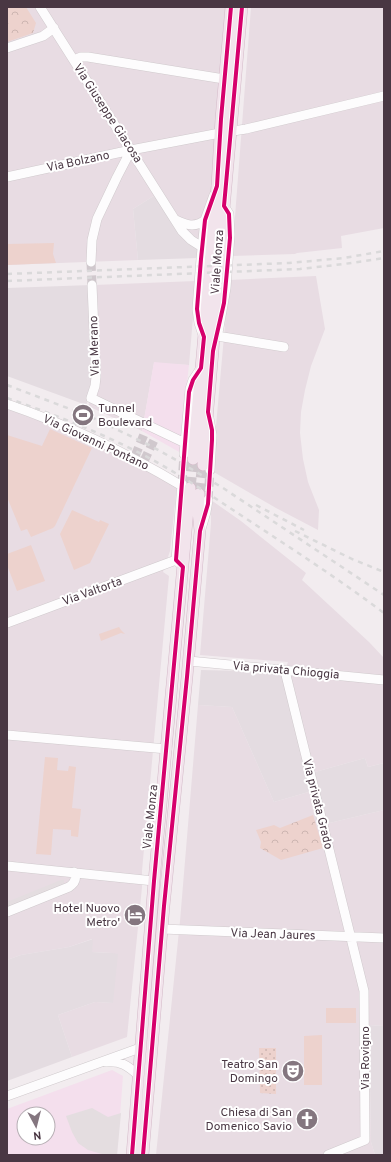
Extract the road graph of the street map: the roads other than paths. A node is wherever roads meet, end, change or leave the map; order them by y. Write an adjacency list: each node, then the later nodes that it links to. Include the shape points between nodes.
1 (40, 7): 4 (street, Via Giuseppe Giacosa)
2 (231, 7): 7 (main road, Viale Monza)
3 (242, 7): 9 (main road, Viale Monza)
4 (54, 28): 5 (street, via 43,36); 6 (street, Via Giuseppe Giacosa)
5 (7, 48)
6 (74, 60): 7 (street, via 86,57); 10 (street, Via Giuseppe Giacosa)
7 (224, 79): 9 (main road, Viale Monza)
8 (384, 96): 9 (street, Via Bolzano)
9 (226, 132): 10 (street, Via Bolzano); 12 (main road, Viale Monza); 13 (main road, Viale Monza)
10 (131, 150): 11 (street, Via Bolzano); 14 (street, Via Giuseppe Giacosa); 17 (street, via 97,219 92,240)
11 (7, 176)
12 (217, 186): 15 (street, Viale Monza); 20 (main road, Viale Monza)
13 (224, 206): 19 (street, Viale Monza, via 229,214 230,238 225,292); 22 (main road, Viale Monza)
14 (176, 220): 15 (street, via 191,226); 16 (street, Via Giuseppe Giacosa, via 187,237)
15 (205, 220): 16 (street, Viale Monza)
16 (202, 247): 20 (street, Viale Monza, via 198,309)
17 (92, 262)
18 (92, 285): 25 (street, Via Merano, via 96,379 91,398 157,434)
19 (217, 336): 21 (street); 22 (street, Viale Monza)
20 (204, 337): 23 (main road, Viale Monza)
21 (284, 348)
22 (213, 351): 27 (main road, Viale Monza)
23 (201, 368): 25 (street, Viale Monza, via 190,389); 26 (main road, Viale Monza)
24 (7, 404): 28 (street, Via Giovanni Pontano, via 58,423 134,457)
25 (185, 443): 26 (street, Viale Monza)
26 (188, 456)
27 (206, 467)
28 (192, 490): 29 (main road, Viale Monza); 32 (main road, Viale Monza, via 200,531)
29 (180, 564): 30 (street, Via Valtorta); 31 (main road, Viale Monza)
30 (7, 623)
31 (174, 659): 32 (main road); 36 (main road, Viale Monza)
32 (189, 661): 33 (street, Via privata Chioggia); 37 (main road, Viale Monza)
33 (285, 670): 34 (street, Via privata Chioggia); 43 (street, Via privata Grado)
34 (384, 680)
35 (7, 735): 36 (street)
36 (167, 750): 37 (main road); 40 (main road, Viale Monza)
37 (180, 751): 42 (main road, Viale Monza)
38 (7, 866): 39 (street)
39 (74, 872): 40 (street); 41 (street, via 75,880 70,887)
40 (154, 881): 45 (main road, Viale Monza)
41 (7, 912)
42 (162, 929): 43 (street, Via Jean Jaures); 50 (main road, Viale Monza)
43 (351, 937): 44 (street, Via Jean Jaures); 51 (street, Via Rovigno, via 364,991 365,1140)
44 (384, 938)
45 (140, 1048): 46 (street); 47 (main road, Viale Monza)
46 (98, 1062): 47 (street, via 122,1064); 48 (street)
47 (138, 1075): 49 (main road, Viale Monza)
48 (7, 1096)
49 (132, 1155)
50 (144, 1155)
51 (328, 1155)

